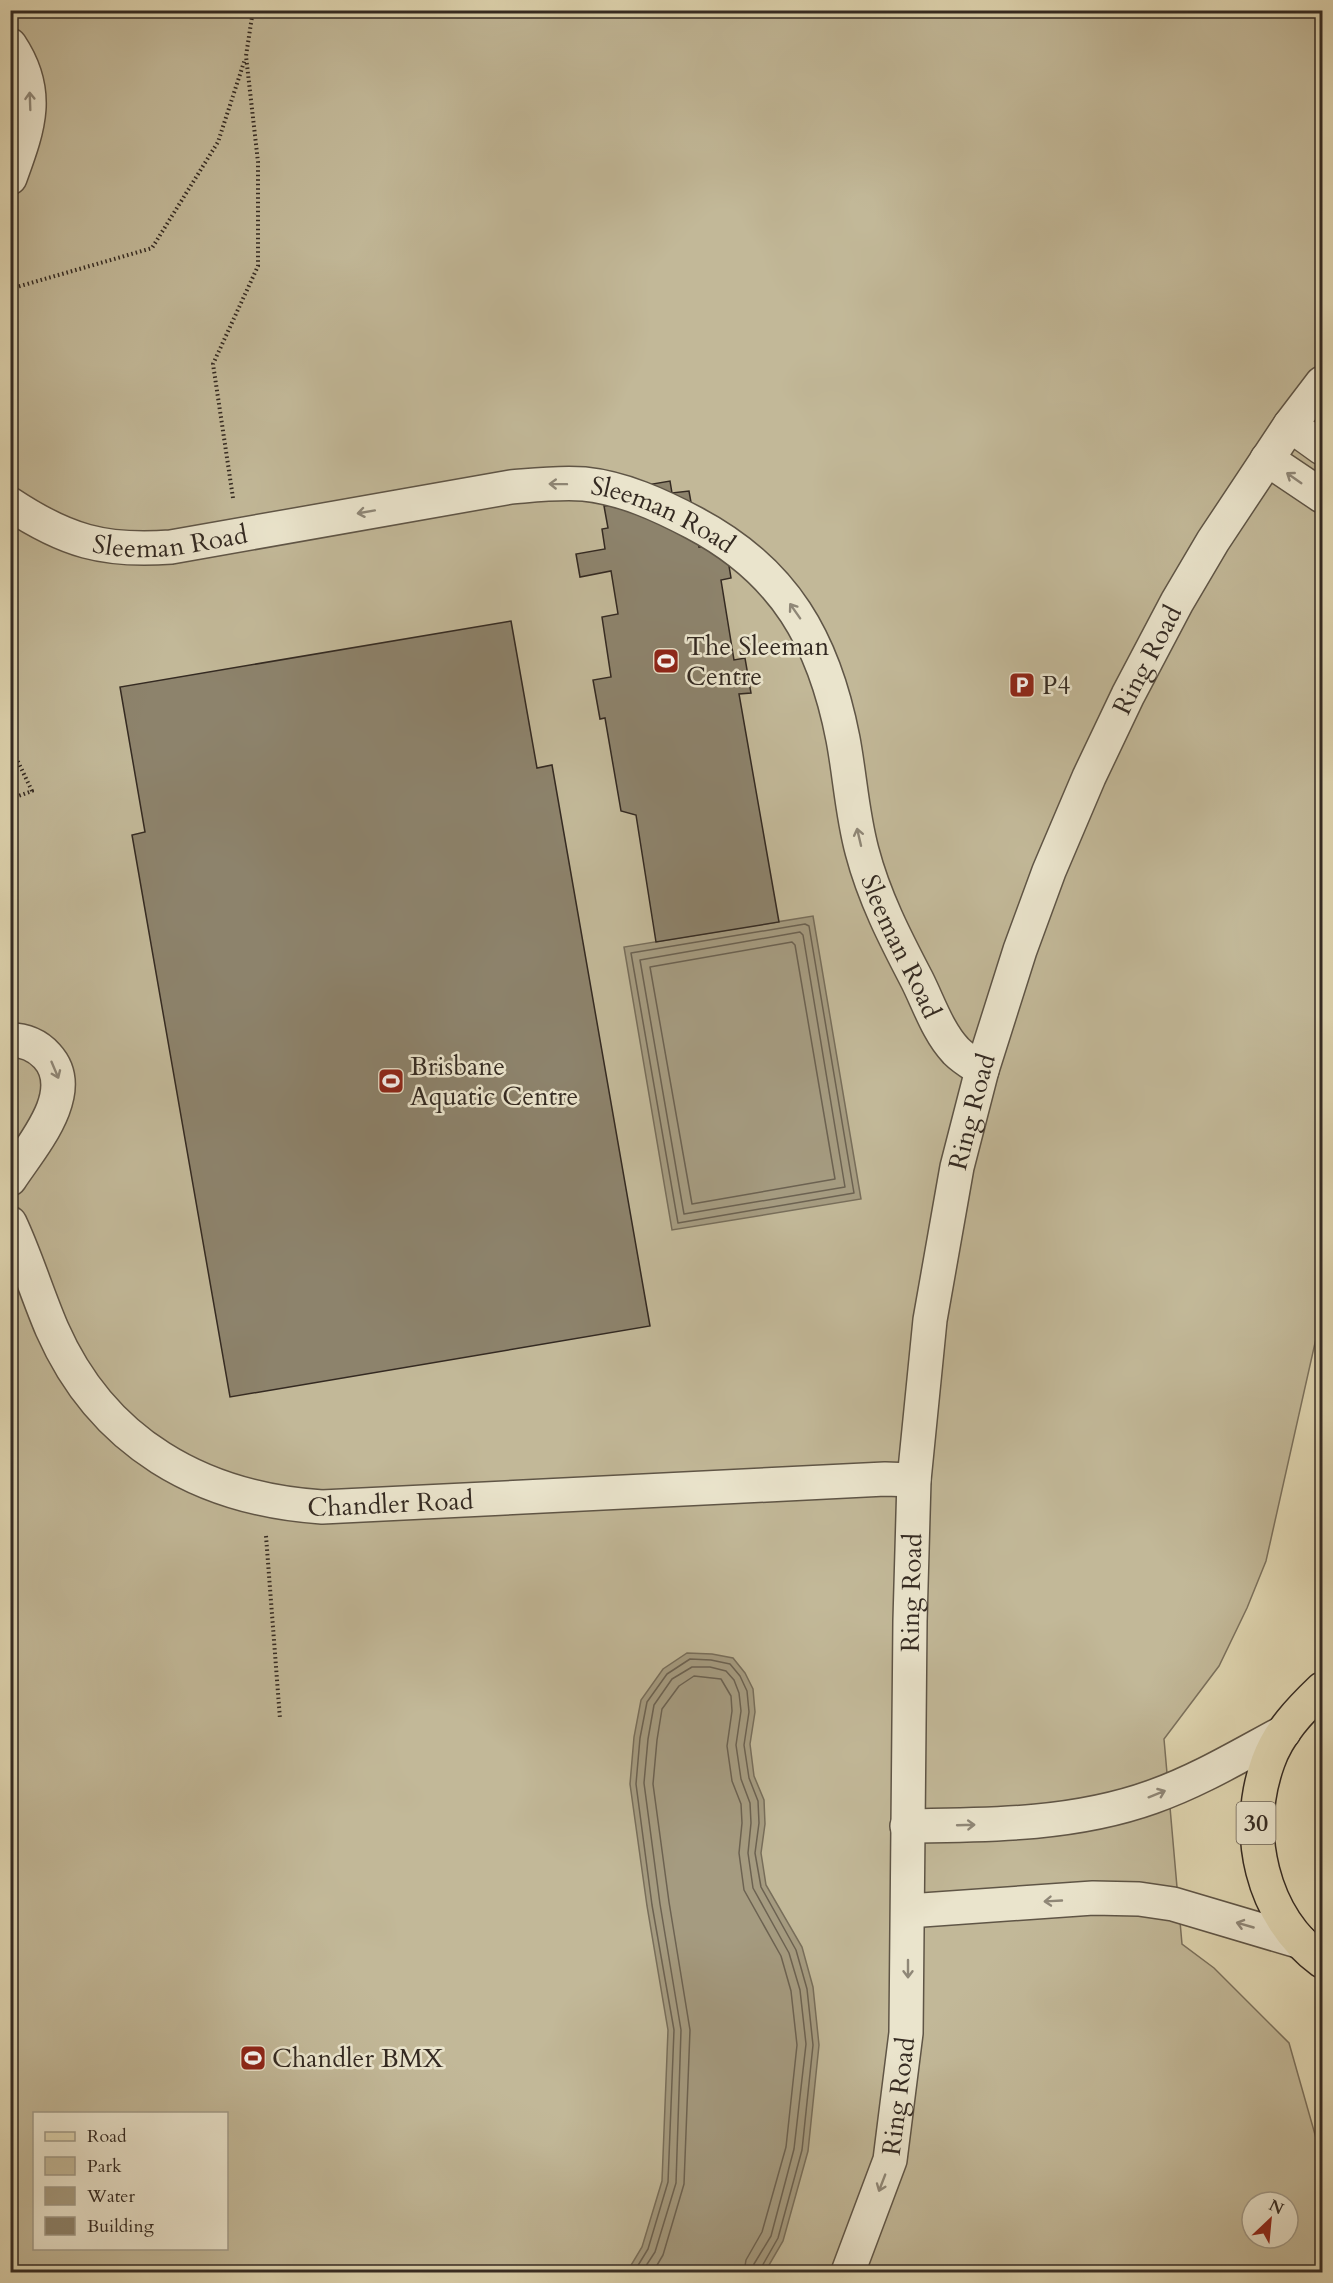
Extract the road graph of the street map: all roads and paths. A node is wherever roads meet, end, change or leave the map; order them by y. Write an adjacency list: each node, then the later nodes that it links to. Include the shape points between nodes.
1 (253, 10): 3 (path)
2 (10, 45): 4 (lane, one-way to 2, via 31,109 26,74)
3 (246, 56): 5 (path, via 218,142 152,248); 12 (path, via 258,162 258,266 213,364)
4 (10, 178)
5 (10, 287)
6 (1323, 383): 7 (lane, Ring Road)
7 (1290, 425): 8 (lane); 9 (lane, Ring Road)
8 (1323, 448)
9 (1267, 459): 10 (lane, one-way to 9); 16 (lane, Ring Road, via 1177,602 1089,777 1020,950)
10 (1323, 496)
11 (10, 504): 12 (lane, Sleeman Road, via 56,532 113,548 171,547)
12 (239, 535): 16 (lane, Sleeman Road, one-way to 12, via 955,1050 942,1032 884,917 855,823 835,700 816,648 786,598 745,555 671,510 637,496 585,484 511,487)
13 (10, 745): 14 (path, via 32,791)
14 (10, 799)
15 (10, 1040): 17 (lane, one-way to 17, via 26,1041 42,1050 55,1064 60,1081 51,1115)
16 (982, 1070): 19 (lane, Ring Road, via 957,1167 942,1247 930,1320)
17 (10, 1179)
18 (10, 1222): 20 (lane, Chandler Road, via 52,1330 83,1385 103,1411 164,1462)
19 (914, 1480): 20 (lane, Chandler Road, via 322,1507); 24 (lane, Ring Road)
20 (260, 1499): 22 (path, via 266,1525)
21 (1323, 1689): 23 (main road, 30)
22 (280, 1719)
23 (1284, 1732): 24 (lane, one-way to 23, via 1043,1821 1118,1806 1152,1797 1212,1771); 26 (main road, 30, via 1268,1760 1259,1792 1259,1856 1281,1916)
24 (907, 1827): 25 (lane, Ring Road)
25 (908, 1911): 26 (lane, one-way to 25, via 1173,1904 1139,1899 1093,1898); 27 (lane, Ring Road, one-way to 27, via 906,2033 890,2160)
26 (1316, 1956)
27 (848, 2272)

